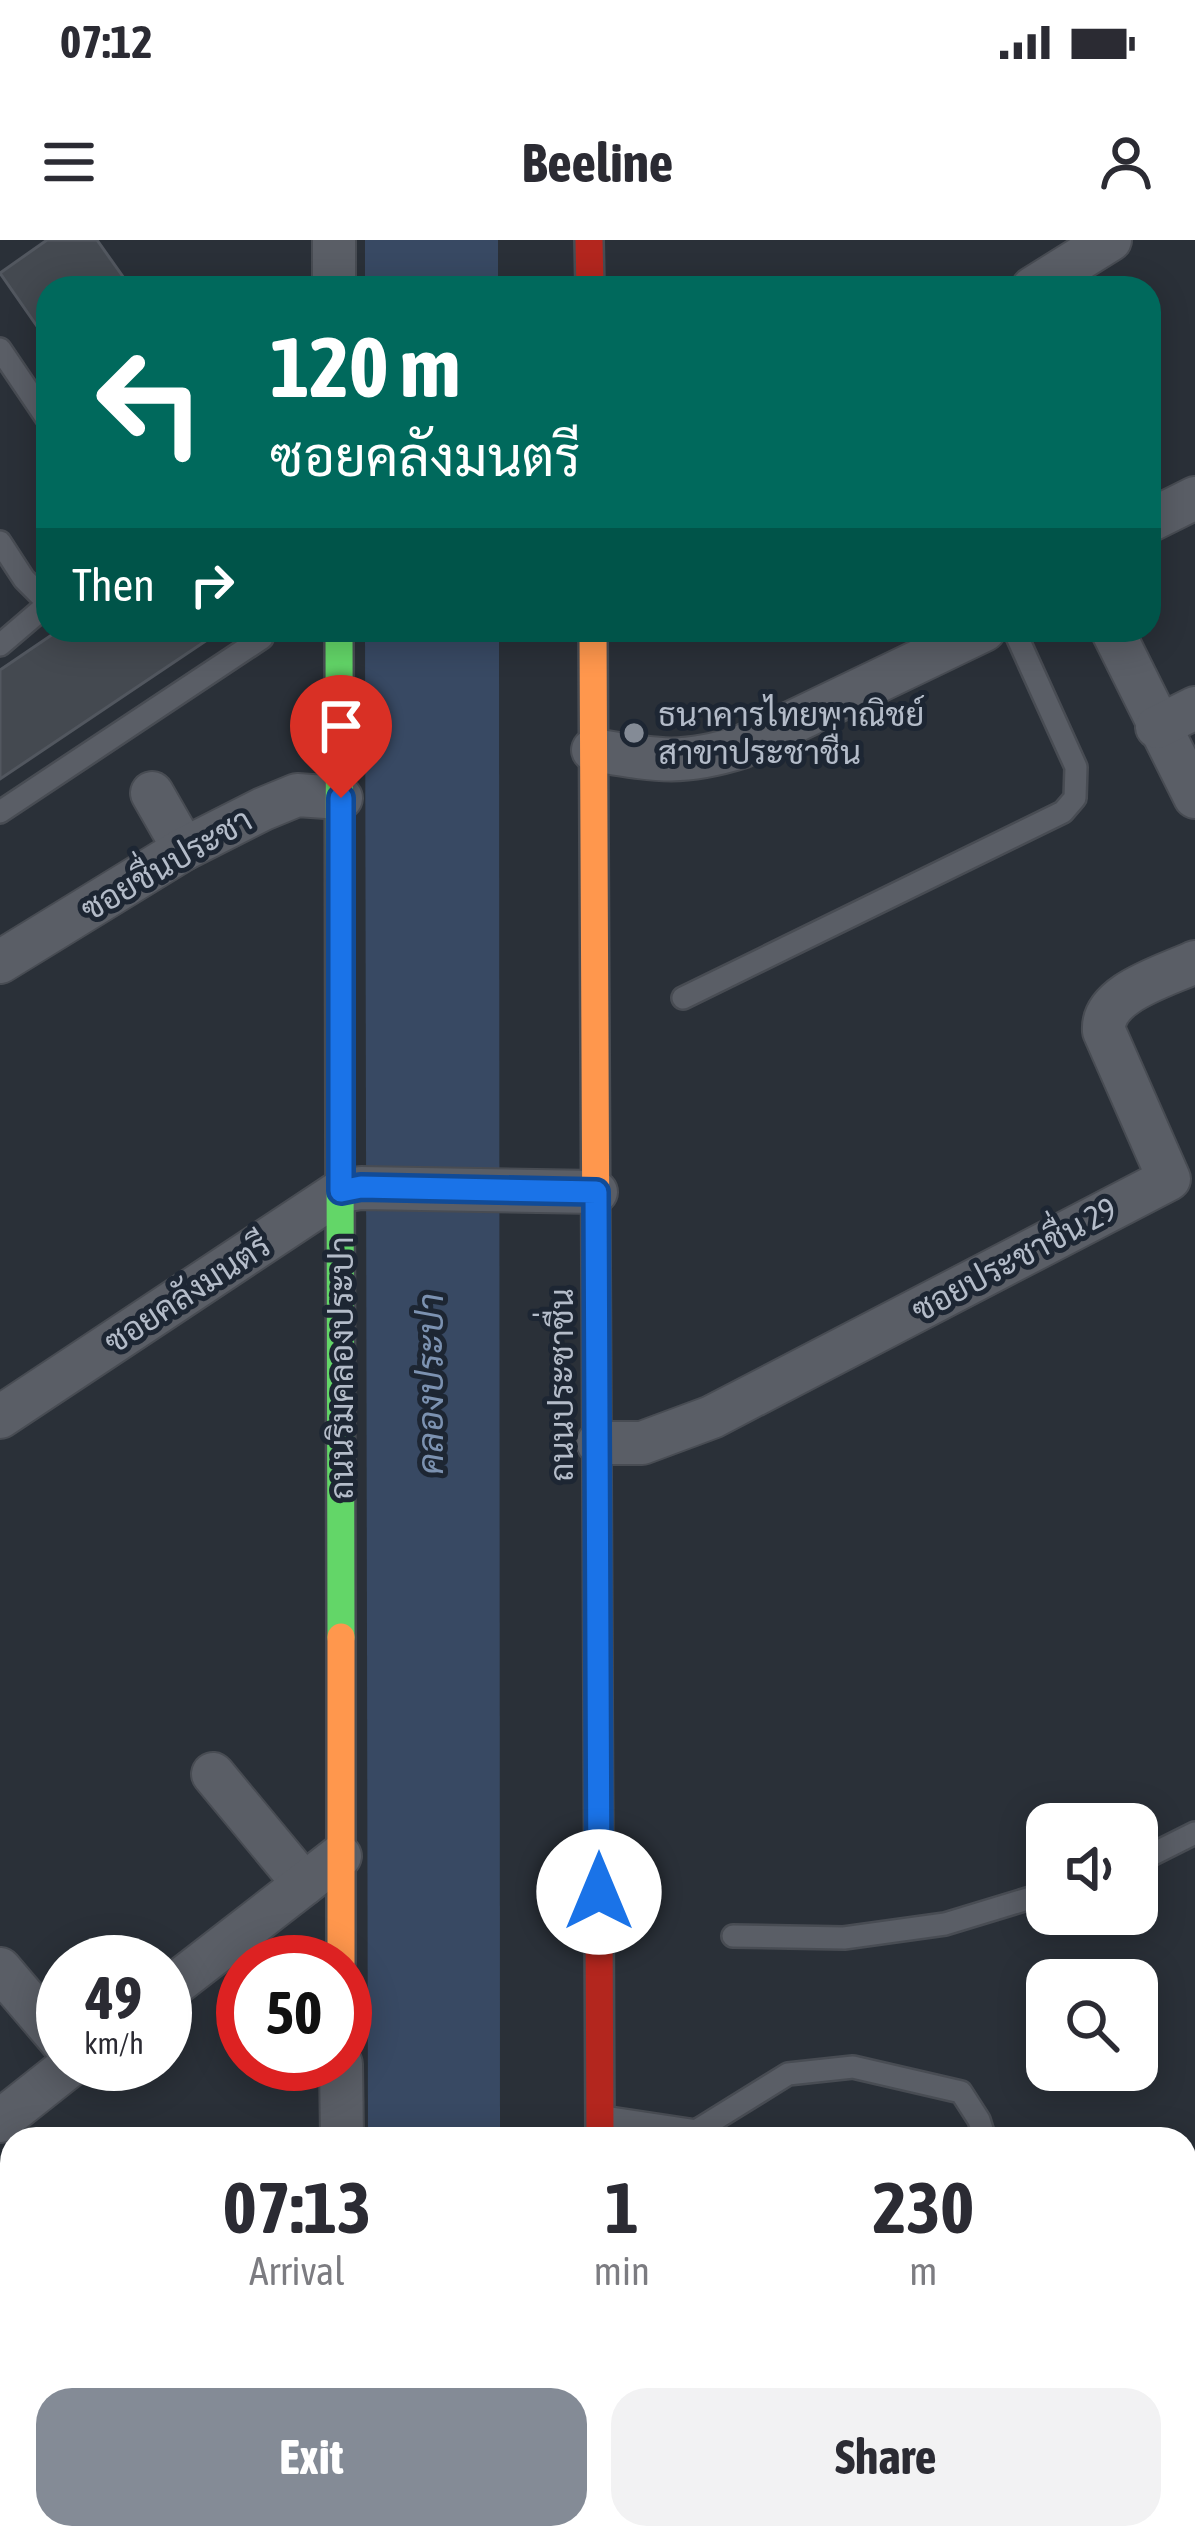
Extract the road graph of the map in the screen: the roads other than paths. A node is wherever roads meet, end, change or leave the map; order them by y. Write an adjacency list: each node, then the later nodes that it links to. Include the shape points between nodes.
1 (334, 240): 4 (street)
2 (590, 240): 5 (main road)
3 (1110, 240): 6 (street)
4 (334, 276)
5 (590, 276)
6 (1052, 276)
7 (0, 349): 8 (lane)
8 (36, 402)
9 (1195, 499): 10 (street)
10 (1161, 515)
11 (0, 542): 12 (lane)
12 (36, 591)
13 (36, 614): 20 (lane)
14 (256, 642): 26 (lane)
15 (339, 642): 25 (main road, ถนนริมคลองประปา)
16 (592, 642): 22 (main road, ถนนประชาชื่น)
17 (959, 642): 22 (street, via 702,759)
18 (1019, 642): 30 (lane, via 1076,767 1075,798 1063,812)
19 (1121, 642): 21 (street)
20 (0, 645)
21 (1176, 717): 24 (street)
22 (593, 750): 33 (main road, ถนนประชาชื่น)
23 (152, 793): 27 (street)
24 (1195, 797)
25 (341, 798): 27 (street, ซอยชื่นประชา, via 297,795); 32 (main road, ถนนริมคลองประปา)
26 (0, 812)
27 (184, 849): 28 (street, ซอยชื่นประชา)
28 (0, 962)
29 (1195, 962): 31 (street, ซอยประชาชื่น 29, via 1114,1002 1103,1018)
30 (683, 998)
31 (1182, 1173): 35 (street, ซอยประชาชื่น 29, via 712,1417 642,1443)
32 (351, 1189): 33 (street); 34 (street, ซอยคลังมนตรี); 39 (main road, ถนนริมคลองประปา)
33 (596, 1192): 35 (main road, ถนนประชาชื่น)
34 (0, 1417)
35 (598, 1443): 51 (main road, ถนนประชาชื่น)
36 (213, 1774): 40 (street)
37 (1195, 1833): 38 (lane)
38 (1158, 1852)
39 (340, 1856): 40 (street); 42 (main road, ถนนริมคลองประปา)
40 (304, 1884): 45 (street)
41 (1026, 1899): 43 (lane, via 945,1924 844,1938)
42 (341, 1935)
43 (734, 1936)
44 (0, 1969): 46 (street)
45 (192, 1971)
46 (36, 2012)
47 (37, 2091): 49 (street)
48 (341, 2091): 50 (street)
49 (0, 2120)
50 (342, 2127)
51 (600, 2127)
52 (709, 2127): 53 (lane, via 788,2074 853,2067 961,2092)
53 (981, 2127)

